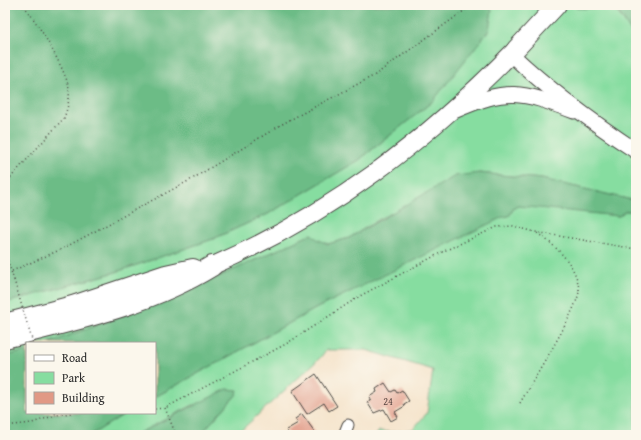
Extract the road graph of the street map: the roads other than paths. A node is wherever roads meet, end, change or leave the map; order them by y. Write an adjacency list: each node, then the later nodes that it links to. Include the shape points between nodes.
1 (558, 5): 2 (highway)
2 (514, 51): 3 (main road); 4 (main road)
3 (447, 114): 4 (main road, via 484,98 517,94 539,98); 6 (main road, via 387,165 348,193 280,234)
4 (585, 116): 5 (main road)
5 (636, 151)
6 (212, 266): 7 (highway, via 166,275 73,306); 8 (highway, via 159,293 78,320)
7 (5, 324)
8 (5, 338)

